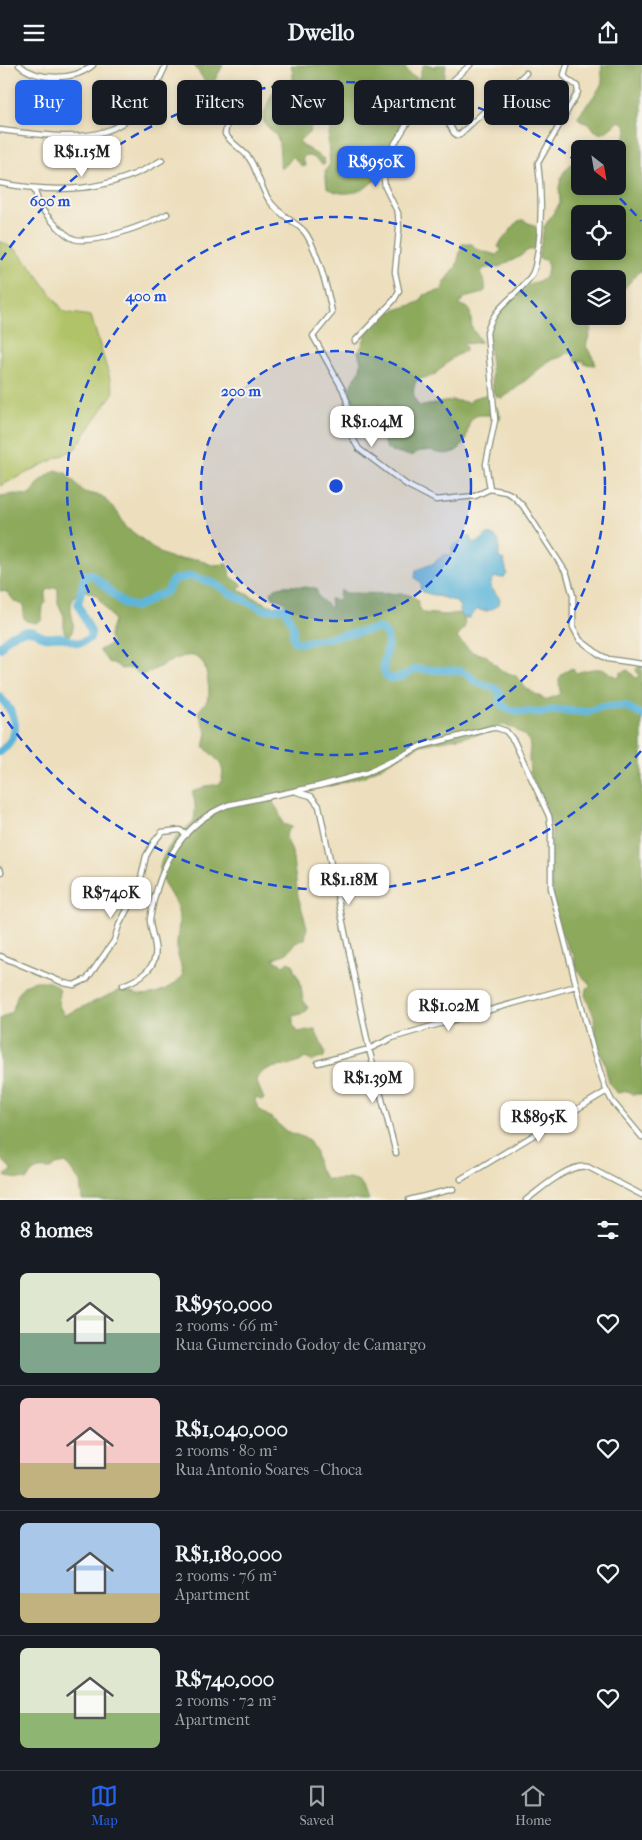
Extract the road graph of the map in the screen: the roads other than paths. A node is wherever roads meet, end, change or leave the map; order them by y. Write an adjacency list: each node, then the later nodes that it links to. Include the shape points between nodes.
1 (19, 65): 2 (street, via 34,73 59,76 76,75)
2 (93, 65)
3 (166, 65): 13 (street, via 143,105 126,121 106,132 63,136)
4 (470, 65): 7 (street)
5 (567, 65): 19 (street, via 565,77 575,83 578,92 538,163 542,211 534,270 529,280 496,311 487,333 495,412 486,464)
6 (526, 73): 8 (street)
7 (454, 80)
8 (474, 121)
9 (227, 125): 19 (street, via 225,133 248,156 269,200 302,229 325,281 332,313 313,336 343,390 349,432 356,445 408,485 436,500 474,496)
10 (406, 125): 18 (street, via 382,165 386,187 398,213 395,272 399,291)
11 (450, 125): 12 (street, via 457,135)
12 (470, 125)
13 (0, 130)
14 (162, 160): 16 (street, via 136,174 104,185)
15 (0, 183): 16 (street)
16 (34, 189): 17 (street, via 42,209 65,233 76,239 111,235 140,227)
17 (167, 214)
18 (355, 341)
19 (490, 489): 20 (street, via 506,492 518,500 561,563 570,582 573,627 580,640 608,659)
20 (642, 663)
21 (294, 791): 22 (street, via 217,809); 25 (street, via 367,773 431,742 492,728 506,731 514,741 550,821 551,888); 26 (street, via 311,796 319,806)
22 (186, 835): 23 (street, via 180,830 162,832 154,841 146,856 139,887 118,925 114,941 87,979 74,985 64,983); 24 (street, via 165,864 152,910 150,927 156,949 154,960 142,977)
23 (0, 956)
24 (123, 985)
25 (576, 986): 26 (street, via 399,1036); 28 (street)
26 (369, 1049): 27 (street); 30 (street)
27 (318, 1063)
28 (607, 1091): 29 (street); 31 (street)
29 (642, 1137)
30 (396, 1153)
31 (461, 1179)
32 (453, 1189): 34 (street)
33 (642, 1195): 35 (street, via 583,1166 571,1169)
34 (409, 1200)
35 (526, 1200)

